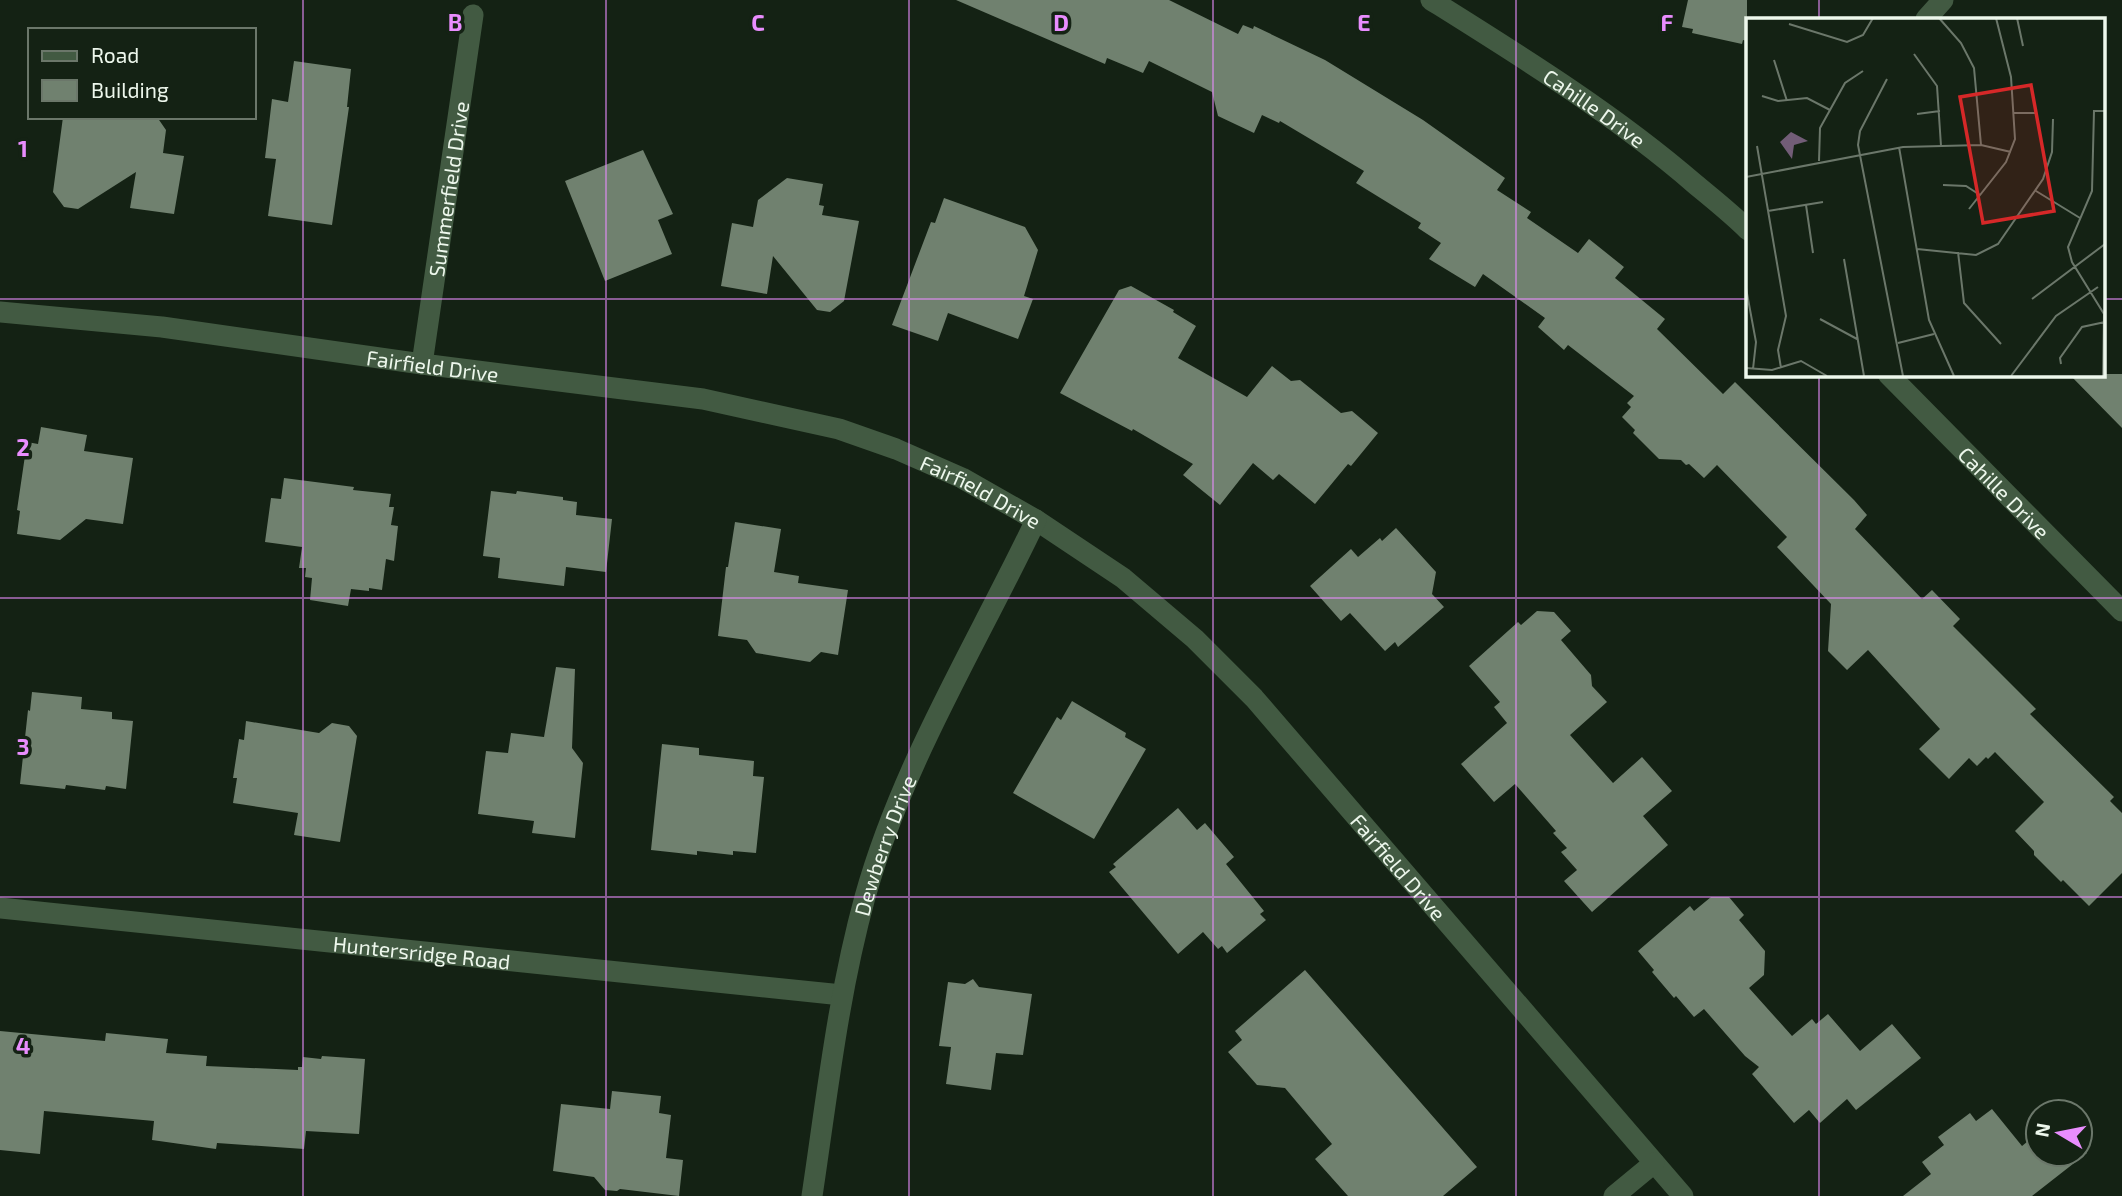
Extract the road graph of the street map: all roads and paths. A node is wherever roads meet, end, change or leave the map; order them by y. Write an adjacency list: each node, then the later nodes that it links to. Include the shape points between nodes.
1 (1431, 0): 5 (street, Cahille Drive, via 1617,122)
2 (1943, 0): 4 (street)
3 (473, 15): 7 (street, Summerfield Drive)
4 (1927, 18)
5 (1746, 225)
6 (0, 312): 7 (street, Fairfield Drive, via 162,327)
7 (422, 363): 9 (street, Fairfield Drive, via 703,398 839,429 897,449)
8 (1890, 376): 10 (street, Cahille Drive)
9 (1037, 520): 12 (street, Dewberry Drive, via 905,784 865,896); 13 (street, Fairfield Drive, via 1122,578 1195,639 1254,698)
10 (2122, 611)
11 (0, 908): 12 (street, Huntersridge Road)
12 (842, 995): 14 (street, Dewberry Drive)
13 (1654, 1163): 15 (street); 16 (street, Fairfield Drive)
14 (812, 1196)
15 (1614, 1196)
16 (1683, 1196)

